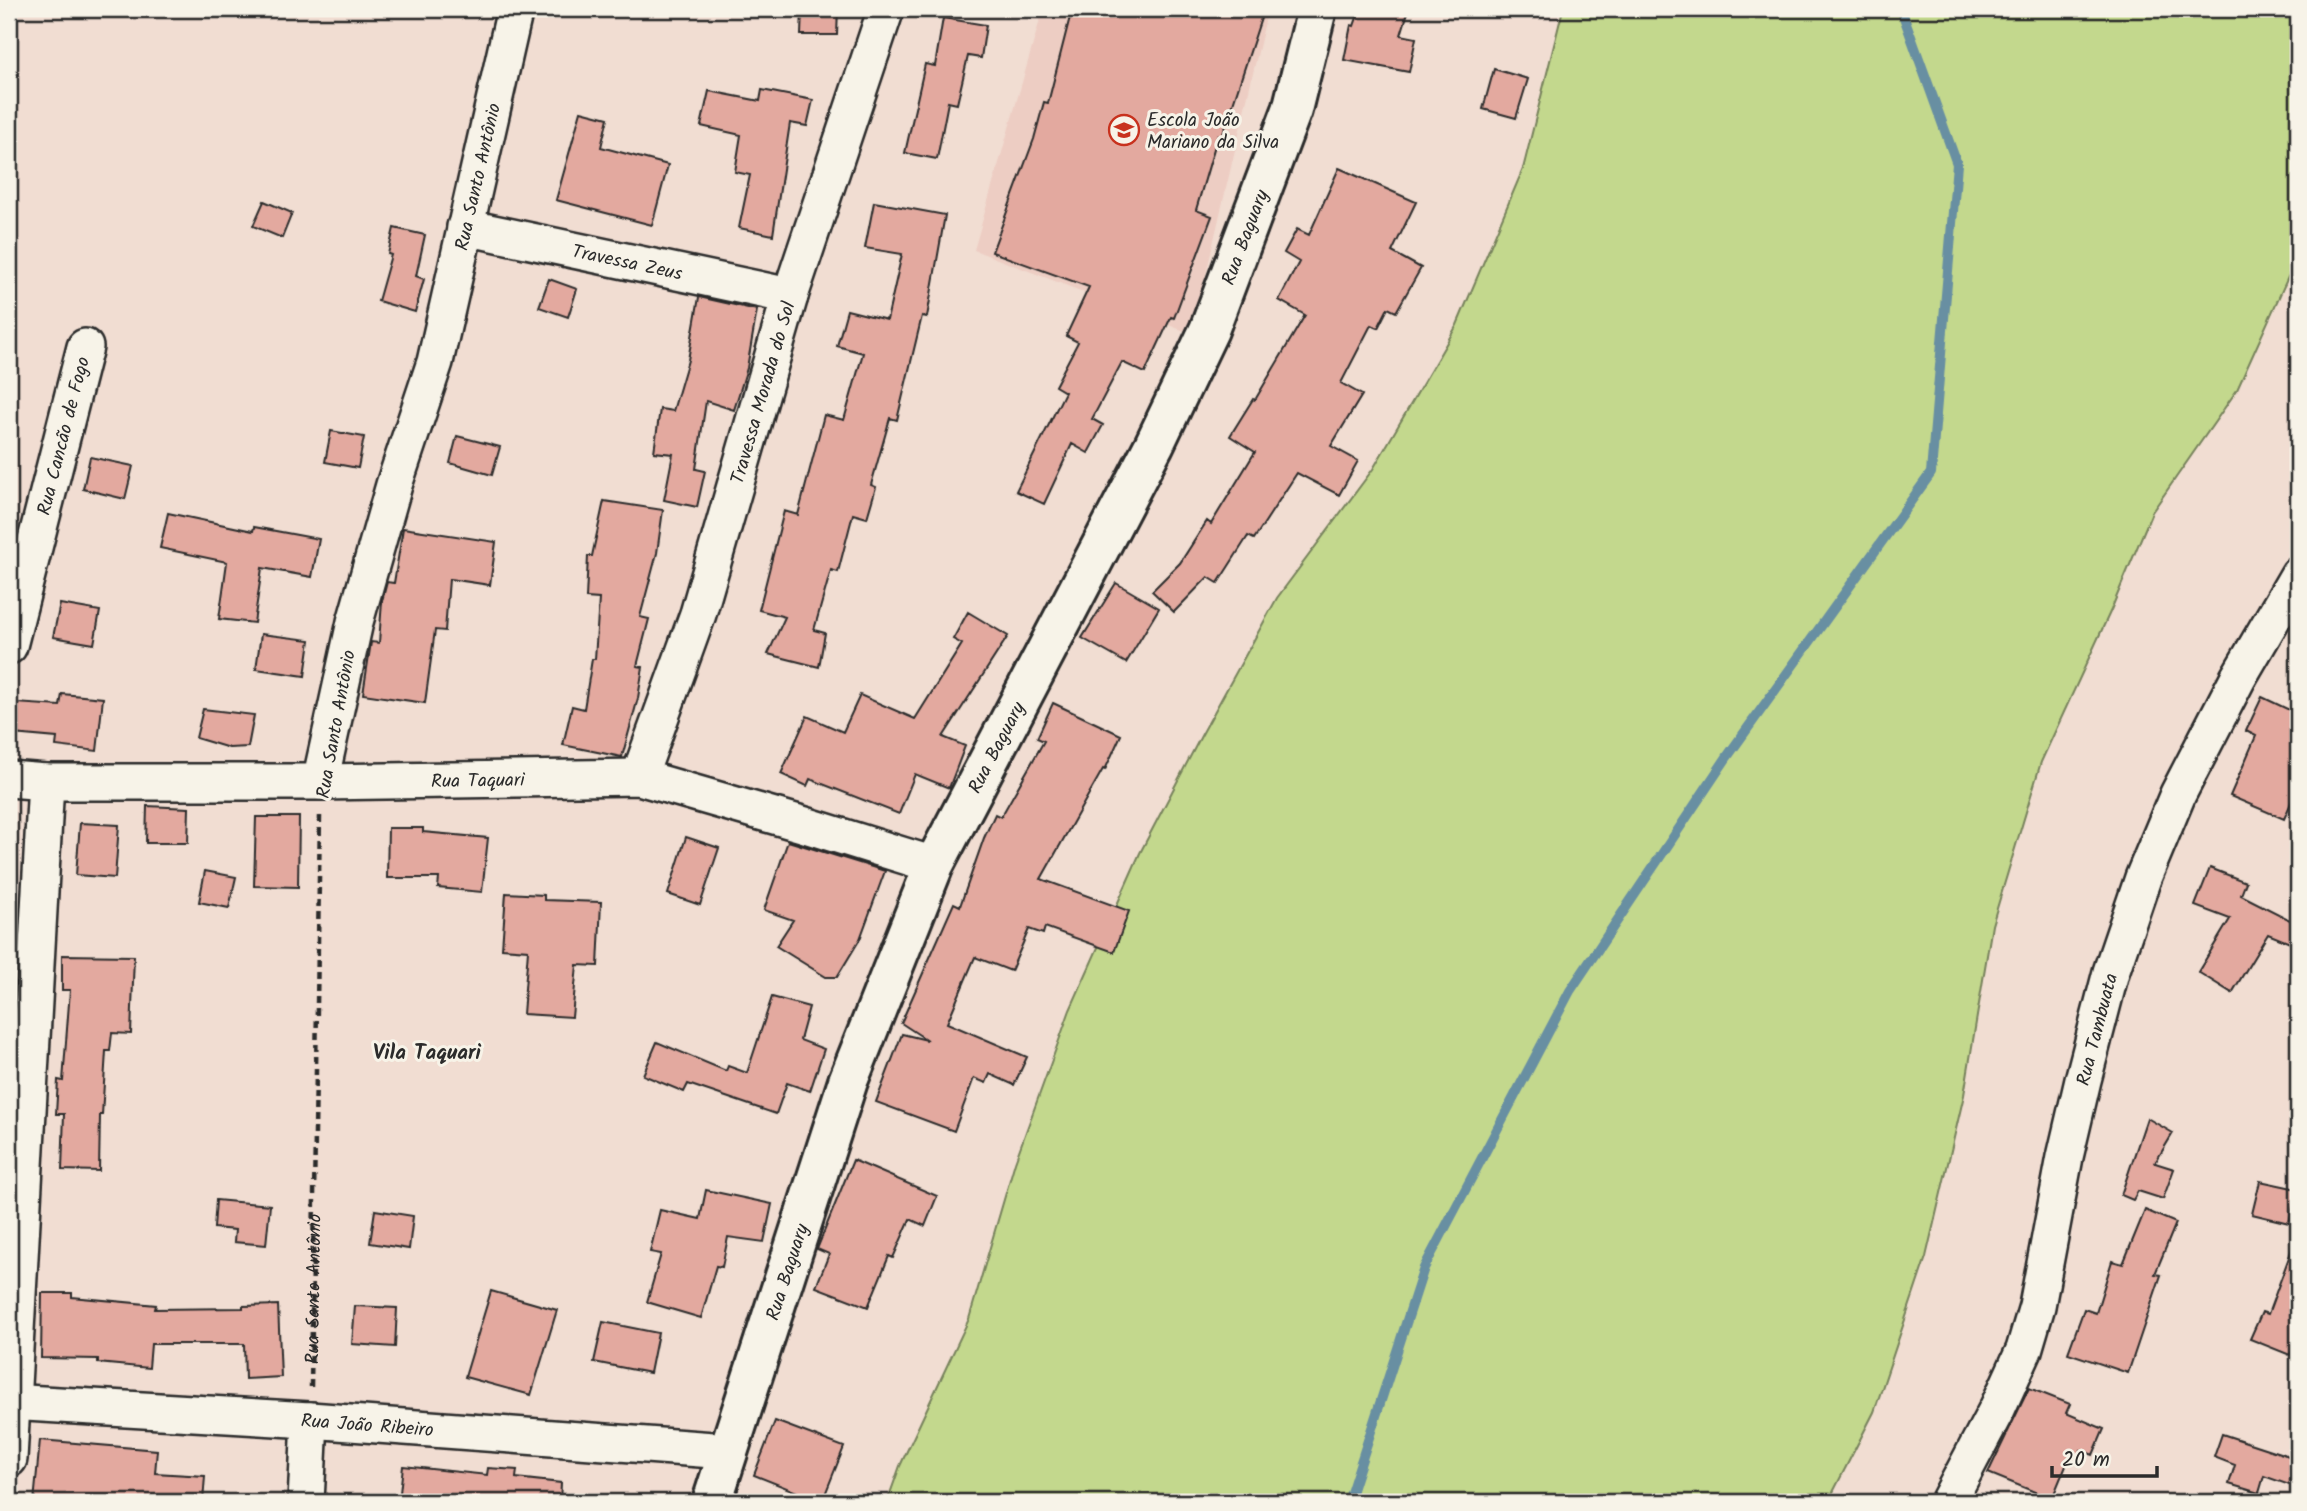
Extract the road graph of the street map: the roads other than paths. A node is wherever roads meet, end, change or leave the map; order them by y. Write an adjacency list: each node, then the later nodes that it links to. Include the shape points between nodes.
1 (515, 9): 4 (street, Rua Santo Antônio)
2 (886, 9): 5 (street, Travessa Morada do Sol)
3 (1317, 9): 13 (street, Rua Baguary, via 1292,110 1209,331)
4 (465, 227): 5 (street, Travessa Zeus); 12 (street, Rua Santo Antônio, via 435,362 355,622)
5 (790, 296): 9 (street, Travessa Morada do Sol, via 698,614)
6 (85, 347): 8 (street, Rua Cancão de Fogo)
7 (2298, 575): 20 (street, Rua Tambuata, via 2178,794 2143,877 2111,972 2083,1080 2024,1350)
8 (9, 646)
9 (639, 777): 12 (street, Rua Taquari); 13 (street, Rua Taquari)
10 (9, 779): 11 (street, Rua Taquari)
11 (46, 782): 12 (street, Rua Taquari); 14 (street)
12 (320, 782)
13 (934, 865): 16 (street, Rua Baguary, via 848,1081)
14 (10, 1402): 15 (street, Rua João Ribeiro); 17 (street)
15 (310, 1420): 16 (street, Rua João Ribeiro); 18 (street)
16 (727, 1451): 19 (street, Rua Baguary)
17 (9, 1459)
18 (306, 1502)
19 (712, 1502)
20 (1948, 1502)

